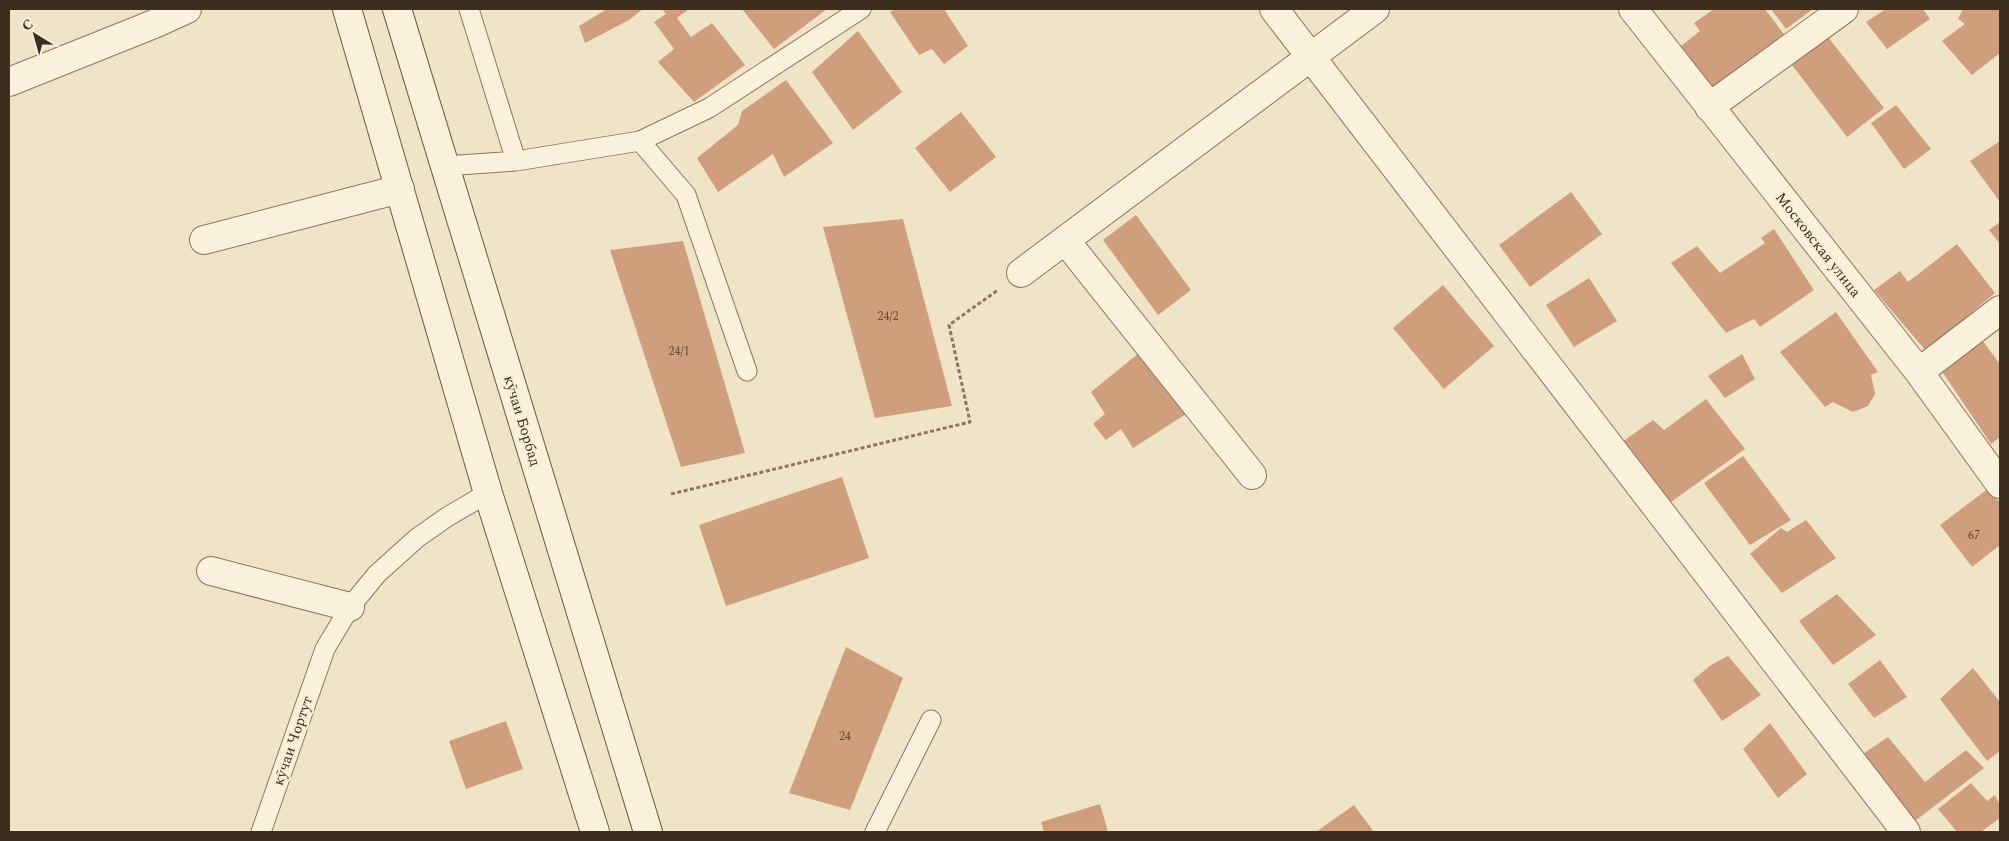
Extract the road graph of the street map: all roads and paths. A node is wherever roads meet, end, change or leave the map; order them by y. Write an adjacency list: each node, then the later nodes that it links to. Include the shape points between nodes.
1 (186, 9): 11 (street)
2 (347, 9): 16 (street)
3 (396, 9): 15 (street, кӯчаи Борбад)
4 (468, 9): 14 (lane)
5 (861, 9): 13 (lane, via 709,108)
6 (1274, 9): 10 (street)
7 (1375, 9): 10 (street)
8 (1633, 9): 12 (street, Московская улица)
9 (1844, 9): 12 (street)
10 (1311, 58): 18 (street); 34 (street)
11 (9, 82)
12 (1709, 107): 22 (street, Московская улица)
13 (640, 141): 14 (lane); 21 (lane, via 686,195)
14 (516, 160): 15 (lane)
15 (444, 166): 32 (street, кӯчаи Борбад)
16 (400, 189): 17 (street); 25 (street)
17 (204, 240)
18 (1065, 240): 19 (street); 23 (street)
19 (1021, 273): 26 (path, via 949,325 970,422)
20 (2000, 310): 22 (street)
21 (747, 371)
22 (1919, 372): 24 (street, Московская улица)
23 (1252, 475)
24 (2000, 484)
25 (488, 493): 28 (lane, кӯчаи Чортут, via 417,538 377,574); 31 (street)
26 (671, 494)
27 (210, 571): 28 (street)
28 (350, 607): 30 (lane, кӯчаи Чортут, via 325,649)
29 (931, 720): 33 (lane)
30 (261, 832)
31 (594, 832)
32 (648, 832)
33 (876, 832)
34 (1906, 832)

